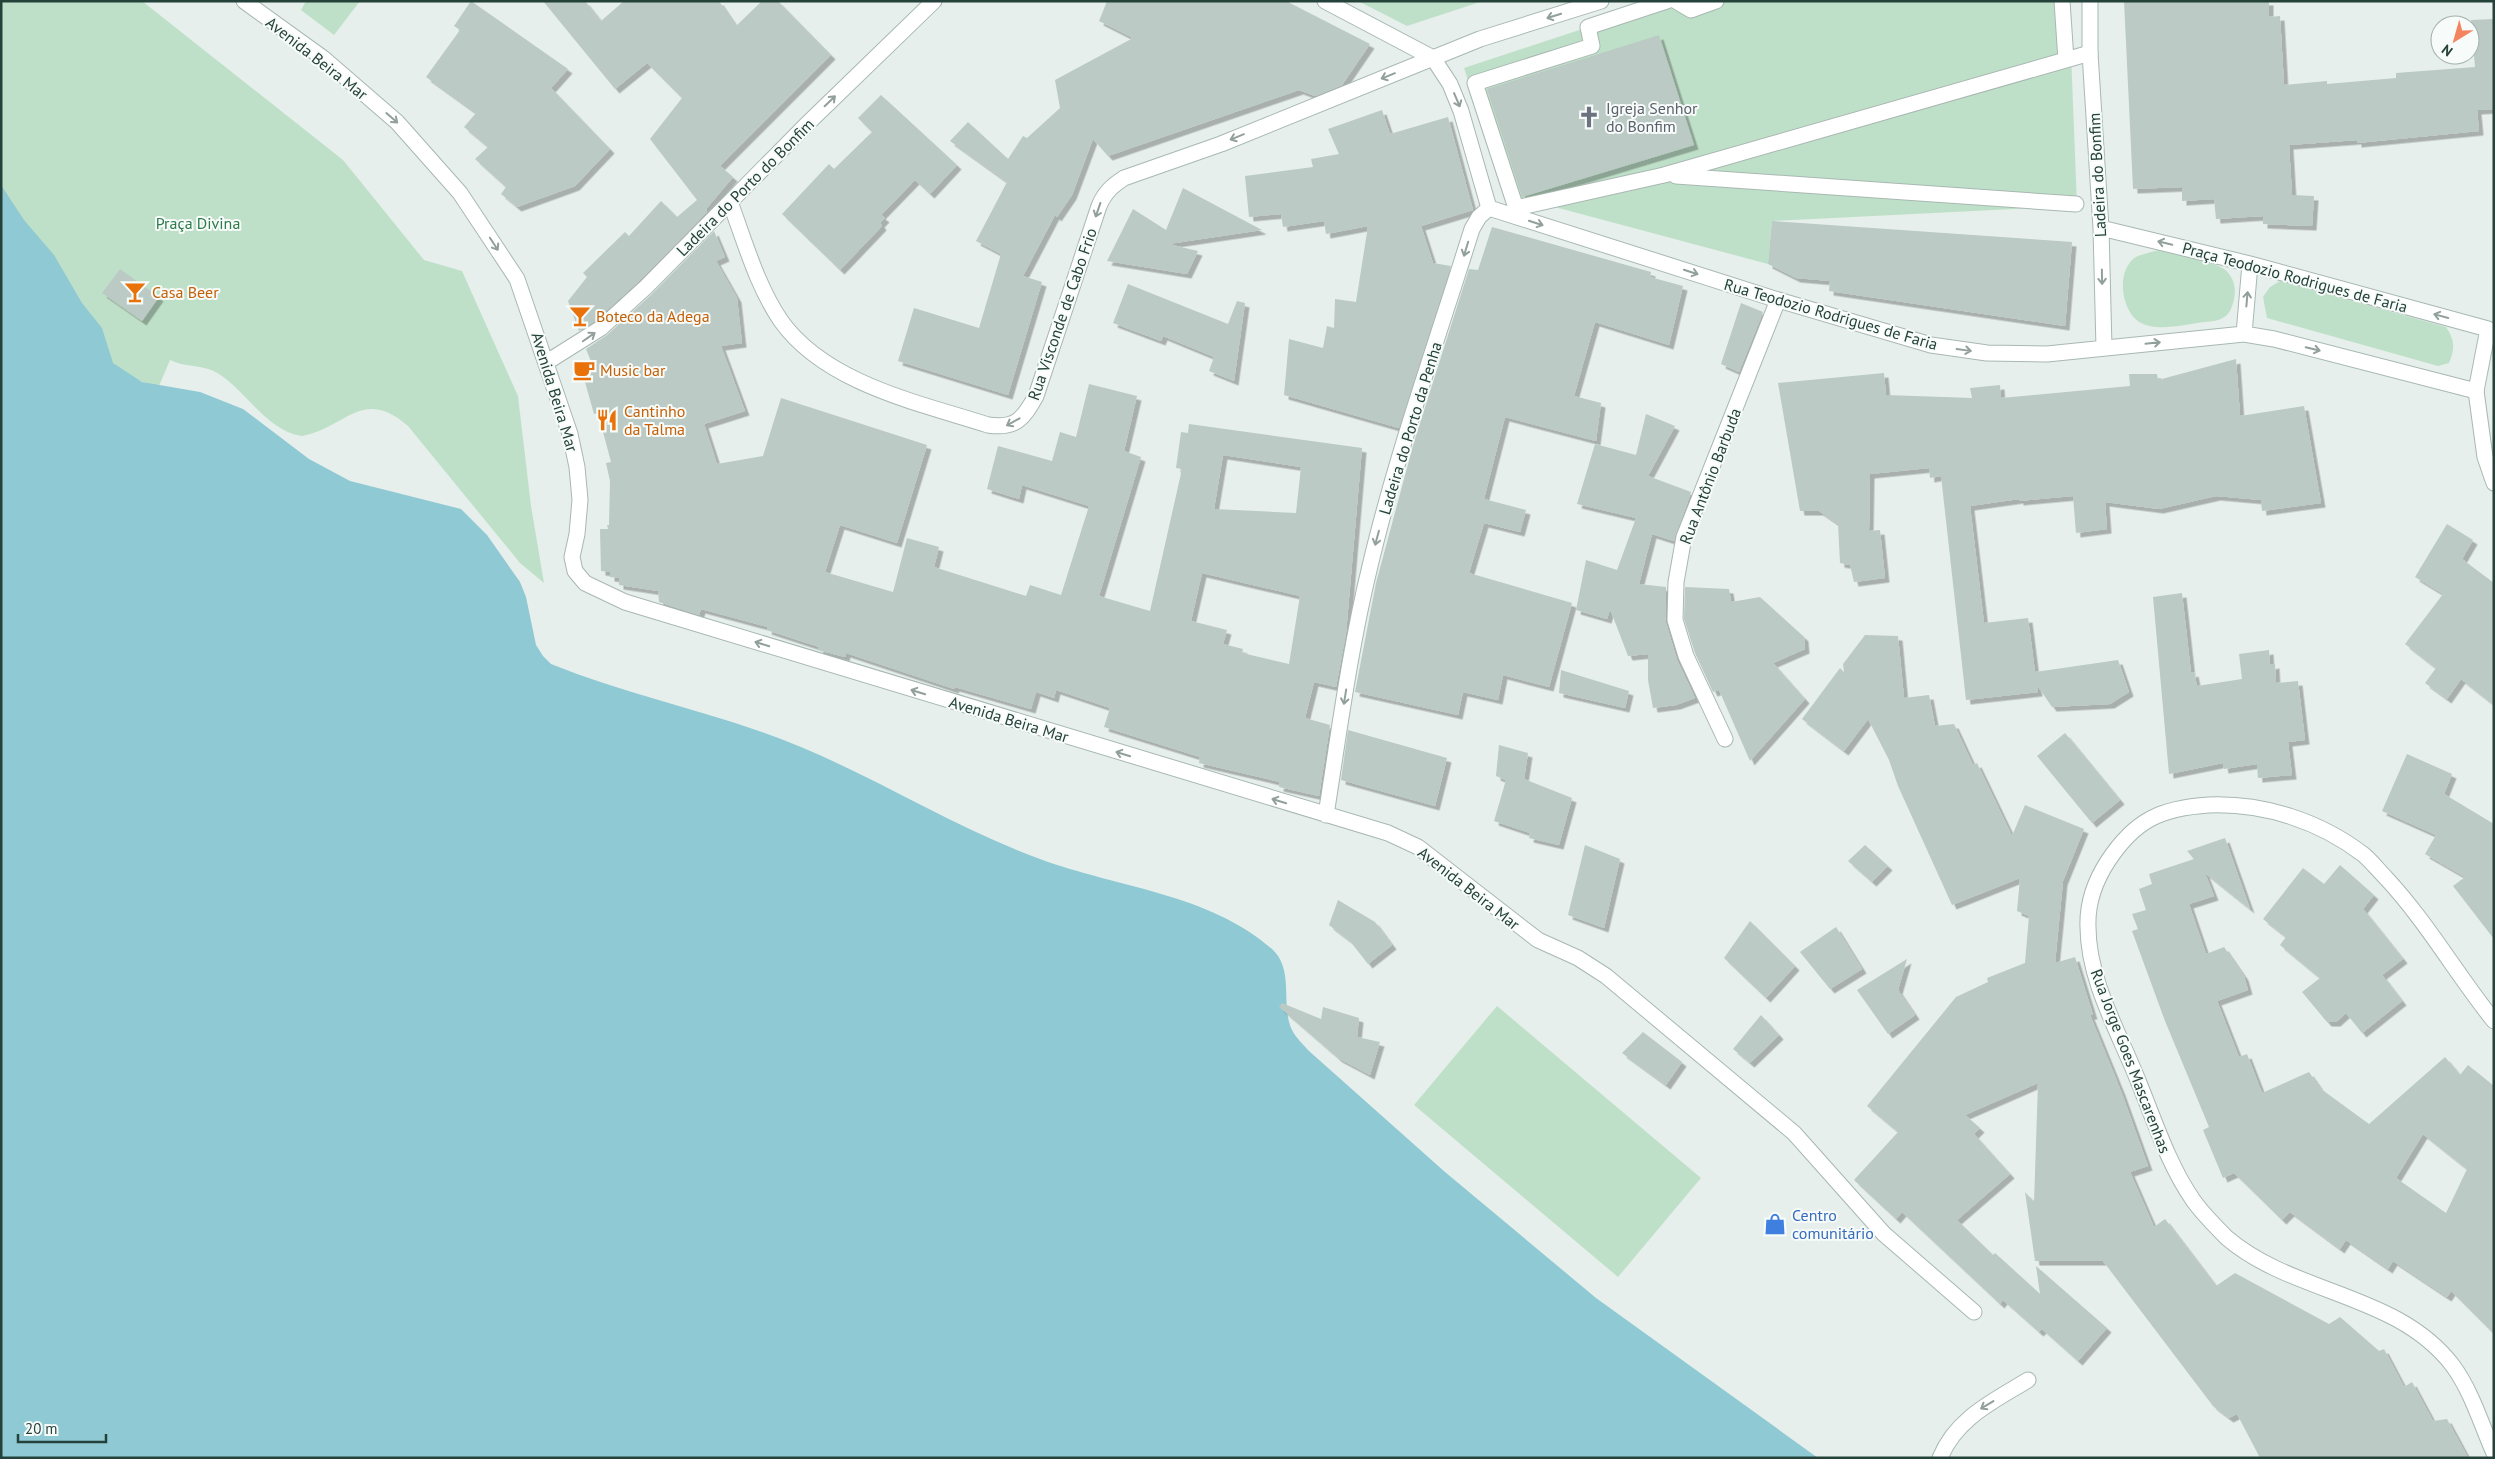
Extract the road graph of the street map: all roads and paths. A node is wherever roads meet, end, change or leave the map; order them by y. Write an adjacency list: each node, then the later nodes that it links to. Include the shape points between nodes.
1 (244, 1): 23 (street, Avenida Beira Mar, one-way to 23, via 323,58 397,122 460,192 517,279)
2 (934, 1): 14 (street, Ladeira do Porto do Bonfim, one-way to 2)
3 (1325, 1): 11 (street)
4 (1601, 1): 11 (street, Rua Visconde de Cabo Frio, one-way to 11, via 1480,39)
5 (1667, 1): 13 (street, via 1588,27 1592,46 1475,83 1516,208)
6 (1676, 1): 7 (street, via 1691,10)
7 (1716, 1)
8 (2062, 1): 12 (street)
9 (2090, 1): 10 (street, Ladeira do Bonfim)
10 (2090, 53): 12 (street); 17 (street, Ladeira do Bonfim)
11 (1433, 58): 14 (street, Rua Visconde de Cabo Frio, one-way to 14, via 1113,185 1099,206 1036,396 1018,422 1004,427 988,425 871,386 836,369 804,345 782,322 765,293); 16 (street, one-way to 16, via 1450,84 1461,112)
12 (2066, 60): 13 (street)
13 (1664, 175): 15 (street)
14 (730, 202): 23 (street, Ladeira do Porto do Bonfim, one-way to 14, via 602,328)
15 (2076, 204)
16 (1489, 208): 19 (street, Rua Teodozio Rodrigues de Faria, one-way to 19); 27 (street, Ladeira do Porto da Penha, one-way to 27, via 1472,230 1392,484 1354,636)
17 (2101, 228): 18 (street, Praça Teodozio Rodrigues de Faria, one-way to 17); 22 (street, Ladeira do Bonfim, one-way to 22)
18 (2250, 264): 20 (street, Praça Teodozio Rodrigues de Faria, one-way to 18); 21 (street, one-way to 18)
19 (1778, 300): 22 (street, Rua Teodozio Rodrigues de Faria, one-way to 22, via 1931,345 1988,353 2047,354); 26 (street, Rua Antônio Barbuda, via 1684,537 1676,582 1675,620 1686,656)
20 (2491, 326): 24 (street)
21 (2244, 334): 22 (street, Rua Teodozio Rodrigues de Faria, one-way to 21); 24 (street, Rua Teodozio Rodrigues de Faria, one-way to 24)
22 (2104, 348)
23 (547, 362): 27 (street, Avenida Beira Mar, one-way to 23, via 625,602 585,583 575,571 572,557 580,500 577,467)
24 (2476, 391): 25 (street, via 2484,457)
25 (2494, 483)
26 (1725, 739)
27 (1326, 815): 29 (street, Avenida Beira Mar, via 1388,833 1418,847 1538,940 1578,958 1606,976 1794,1133 1884,1234)
28 (2494, 1021): 31 (street, Rua Jorge Goes Mascarenhas, via 2403,897 2364,856 2323,830 2274,810 2228,804 2178,807 2143,822 2118,846 2099,874 2089,904 2091,958 2104,996 2171,1161 2194,1201 2227,1237 2262,1262 2391,1316 2424,1337 2452,1366 2473,1402)
29 (1974, 1312)
30 (2028, 1380): 32 (street, one-way to 32, via 1975,1412 1960,1425)
31 (2494, 1453)
32 (1940, 1458)

